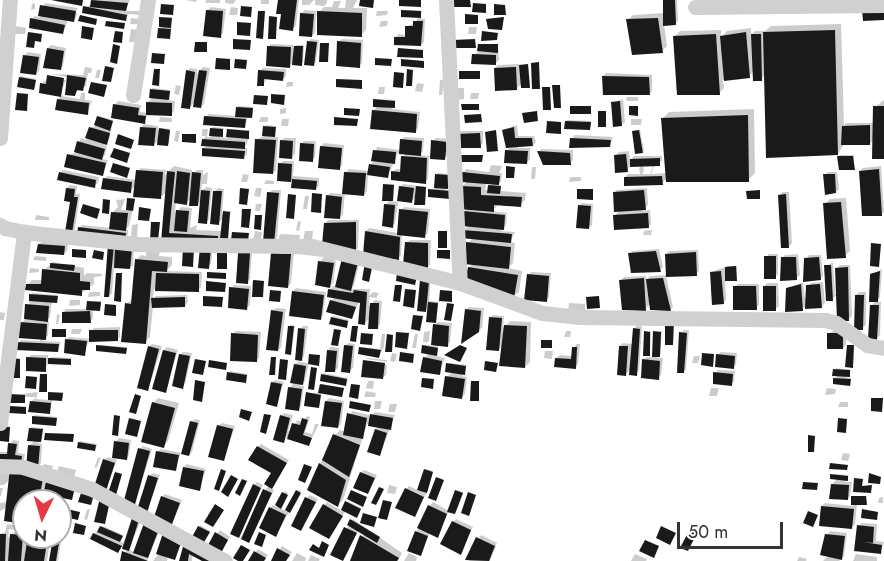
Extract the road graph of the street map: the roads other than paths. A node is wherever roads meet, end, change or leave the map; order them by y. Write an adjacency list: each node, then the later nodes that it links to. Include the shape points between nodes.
1 (10, 0): 7 (street)
2 (148, 0): 6 (street)
3 (446, 0): 10 (street)
4 (884, 5): 5 (street)
5 (695, 8)
6 (133, 95)
7 (0, 138)
8 (0, 225): 9 (street)
9 (24, 232): 10 (street, via 136,244 312,246); 12 (street)
10 (460, 283): 11 (street, via 542,313 580,317 825,320 836,323 867,345)
11 (884, 348)
12 (4, 360): 13 (street)
13 (0, 423)
14 (0, 466): 15 (street, via 23,467 92,489)
15 (225, 561)

